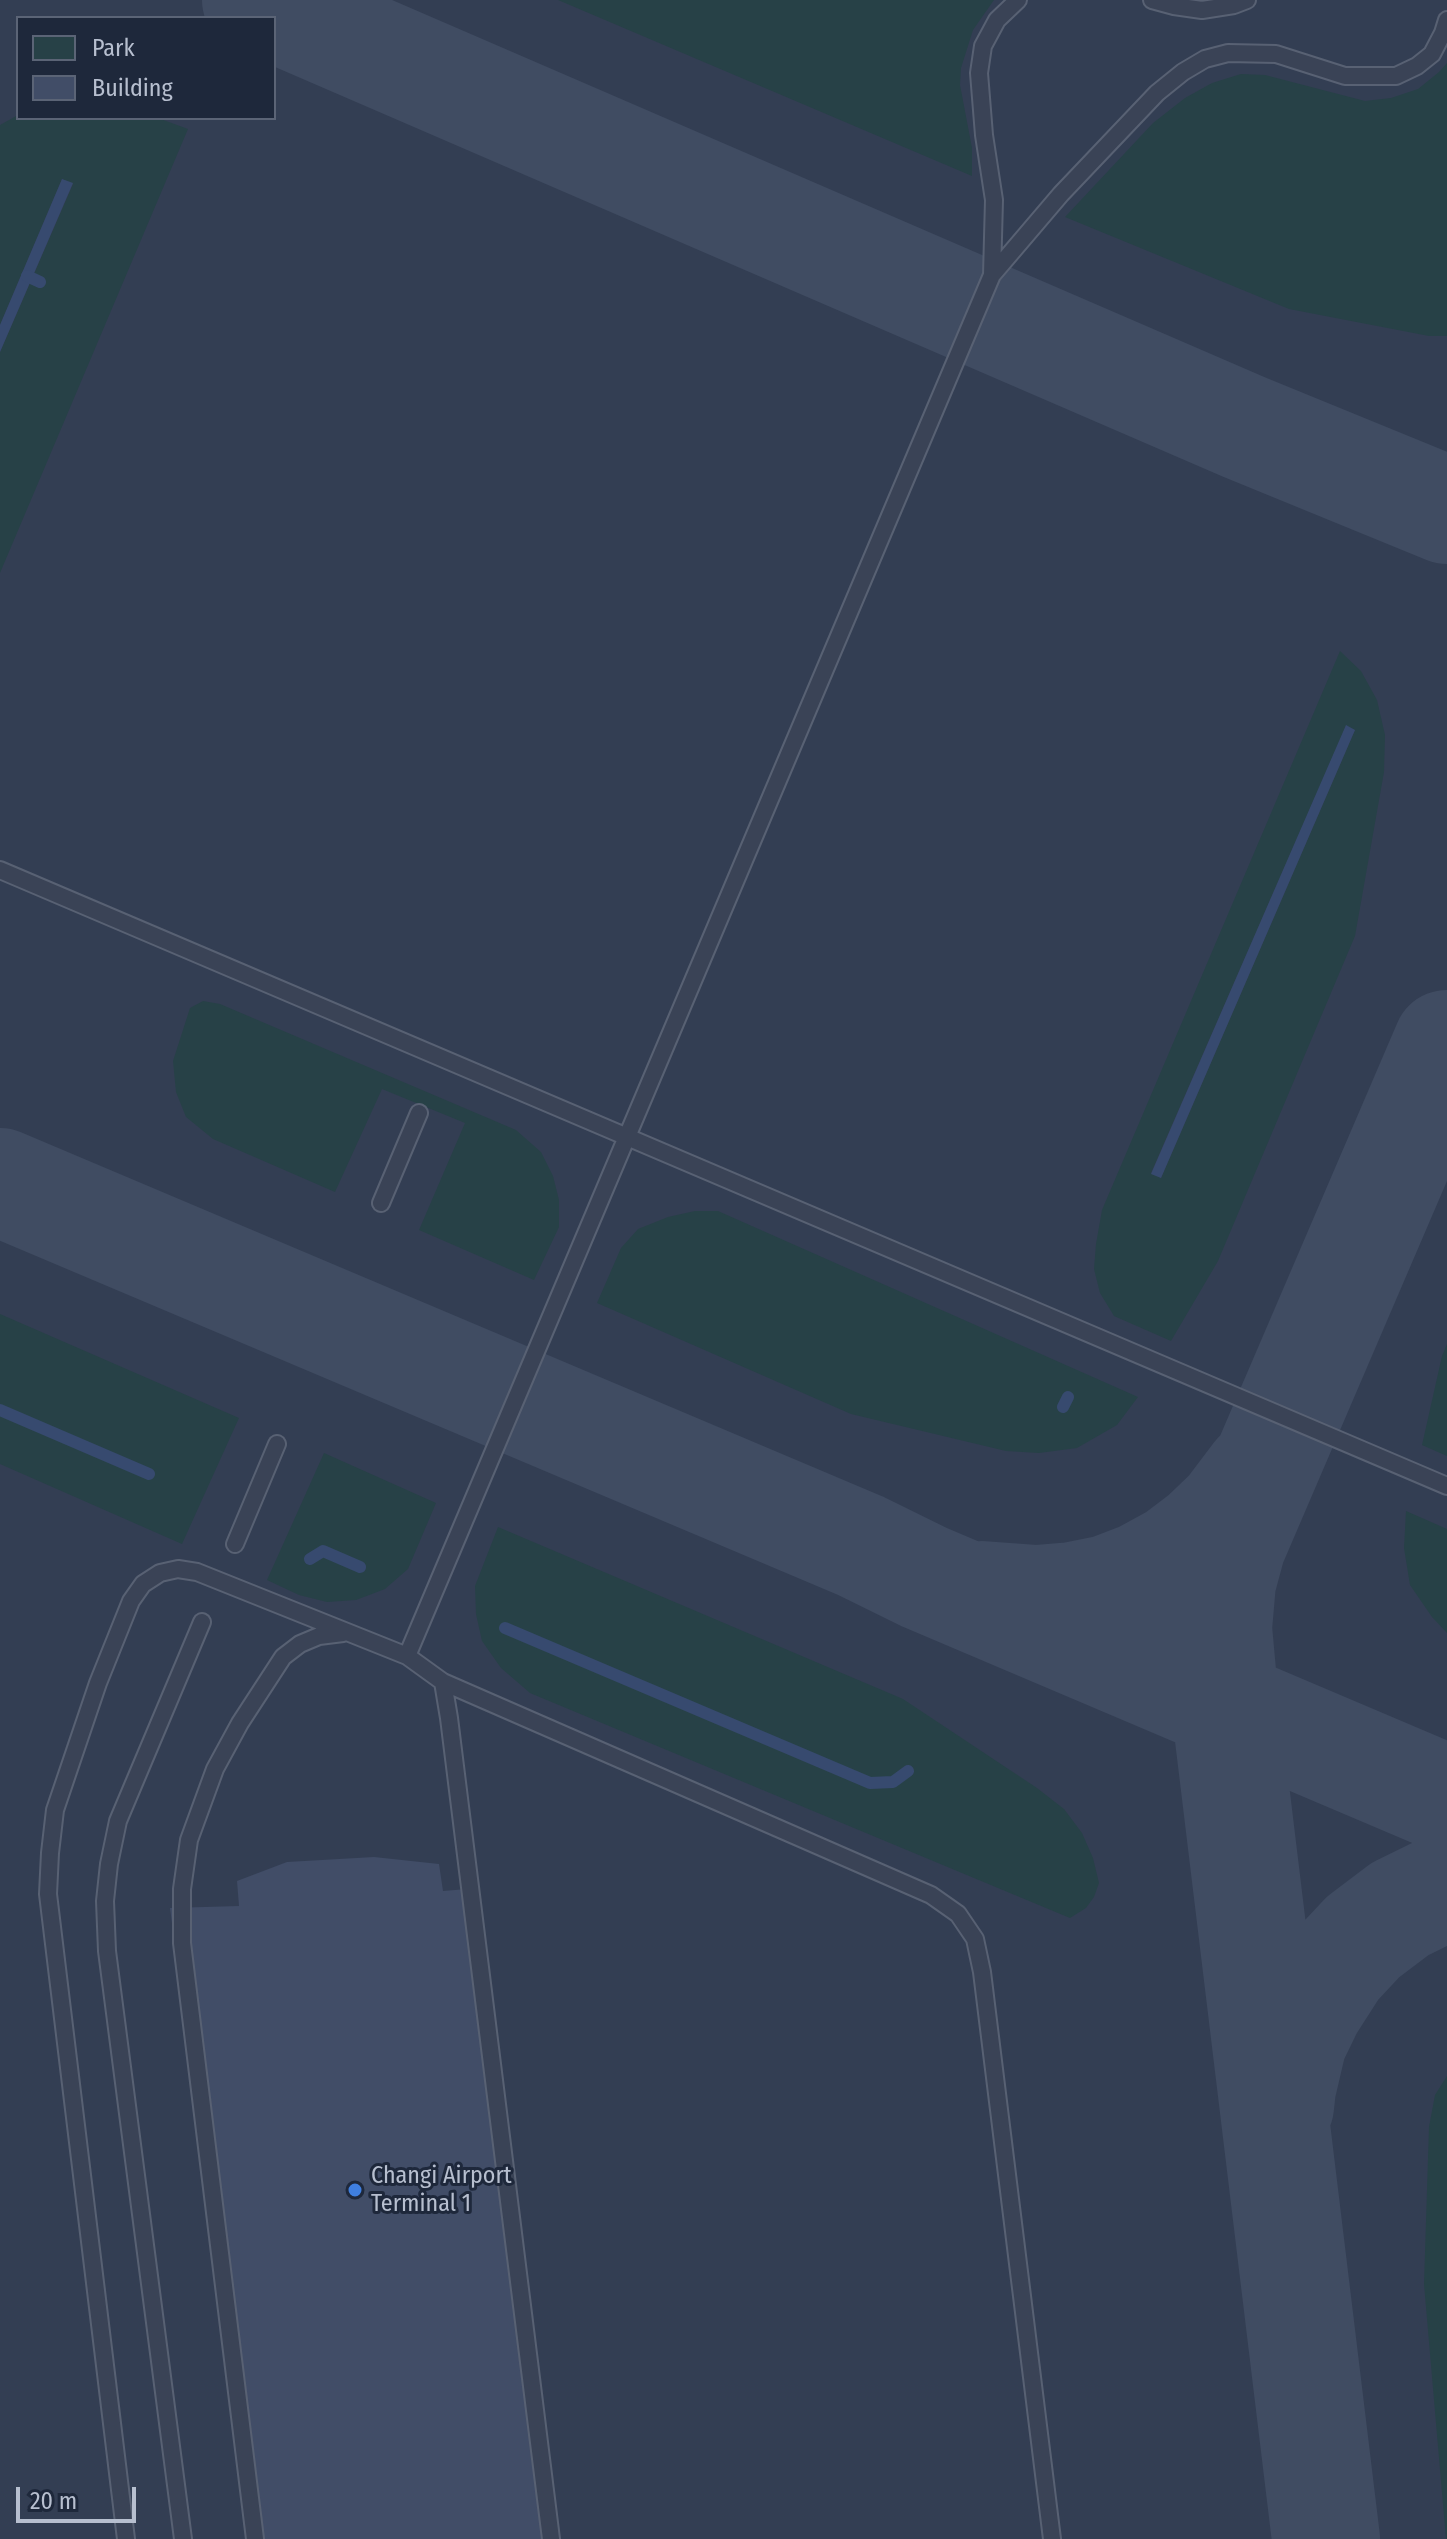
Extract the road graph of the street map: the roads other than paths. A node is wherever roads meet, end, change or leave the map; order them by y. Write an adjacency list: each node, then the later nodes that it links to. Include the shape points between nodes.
1 (1018, 0): 5 (lane, via 997,20 983,46 979,73 994,200)
2 (1152, 0): 3 (lane, via 1202,10)
3 (1247, 0)
4 (1447, 20): 5 (lane, via 1432,54 1396,76 1345,76 1276,54 1228,53 1205,59 1157,93)
5 (992, 275): 8 (lane)
6 (0, 870): 8 (lane)
7 (419, 1113): 9 (lane)
8 (628, 1137): 11 (lane); 15 (lane)
9 (381, 1203)
10 (277, 1444): 12 (lane)
11 (1447, 1486)
12 (235, 1544)
13 (202, 1622): 18 (lane, via 118,1821 105,1901 107,1951)
14 (345, 1633): 15 (lane); 17 (lane, via 197,1572 160,1573 131,1601 55,1810 48,1894); 19 (lane, via 319,1636 283,1657 240,1723 215,1769 189,1840 182,1889 182,1943)
15 (407, 1656): 16 (lane)
16 (443, 1682): 20 (lane); 21 (lane, via 931,1895 958,1914 975,1939 982,1972)
17 (126, 2539)
18 (183, 2539)
19 (255, 2539)
20 (551, 2539)
21 (1052, 2539)

